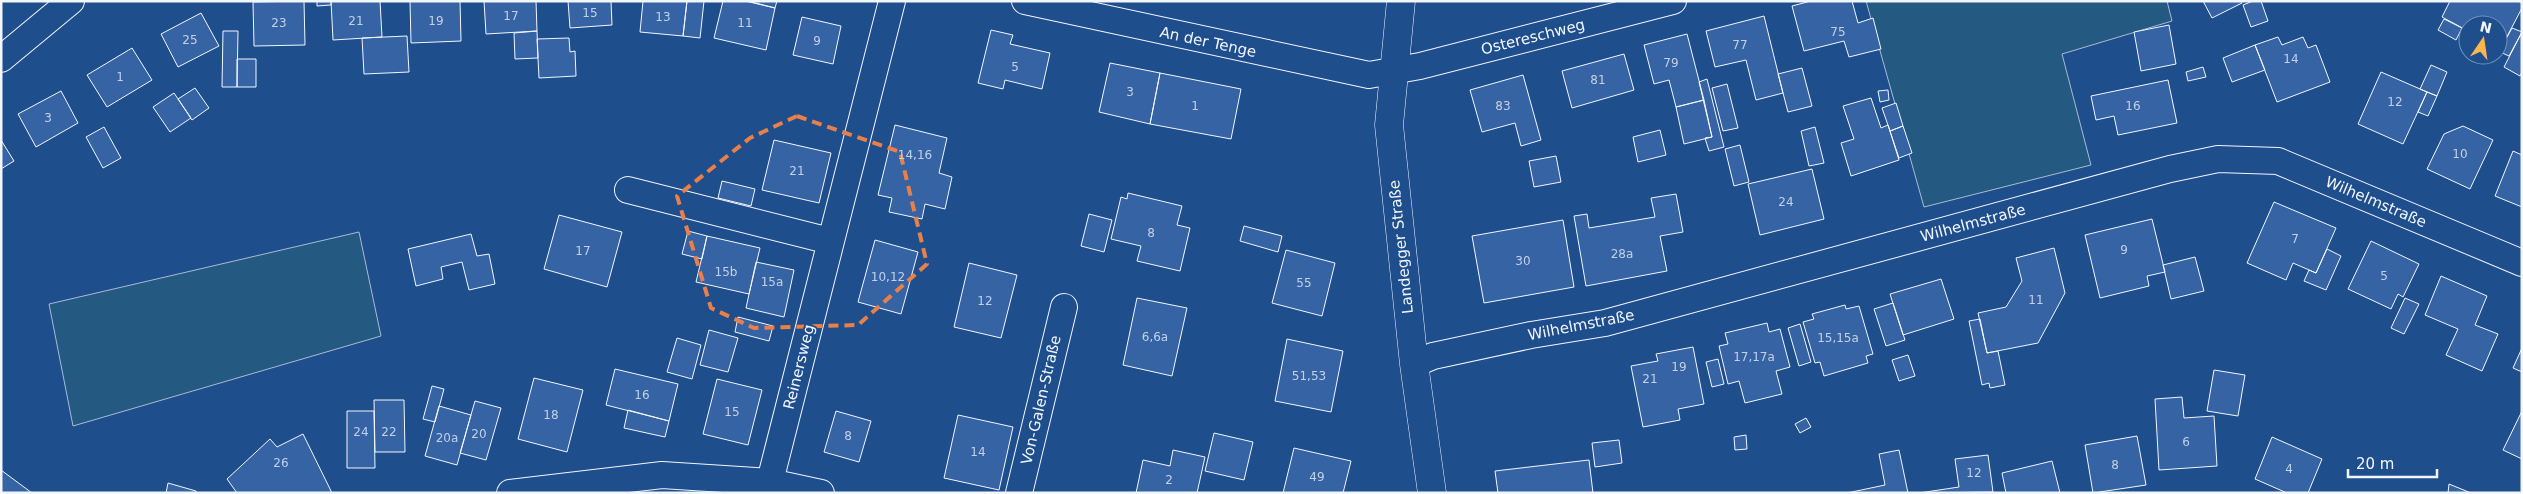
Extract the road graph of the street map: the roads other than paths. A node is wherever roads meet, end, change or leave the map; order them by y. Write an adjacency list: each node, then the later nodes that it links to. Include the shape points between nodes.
1 (71, 1): 6 (street)
2 (892, 1): 9 (street, Reinersweg)
3 (1025, 1): 7 (street, An der Tenge, via 1342,71 1368,75)
4 (1401, 1): 7 (main road, Landegger Straße)
5 (1673, 1): 7 (street, Ostereschweg)
6 (1, 58)
7 (1393, 72): 12 (main road, Landegger Straße, via 1389,125)
8 (628, 190): 9 (street)
9 (830, 241): 13 (street, Reinersweg)
10 (2522, 263): 12 (street, Wilhelmstraße, via 2278,161 2218,159 2170,169 1605,323 1433,356)
11 (1064, 307): 16 (street, Von-Galen-Straße)
12 (1414, 364): 17 (main road, Landegger Straße)
13 (769, 487): 14 (street, via 662,475); 15 (street)
14 (510, 493)
15 (821, 493)
16 (1019, 493)
17 (1432, 493)

